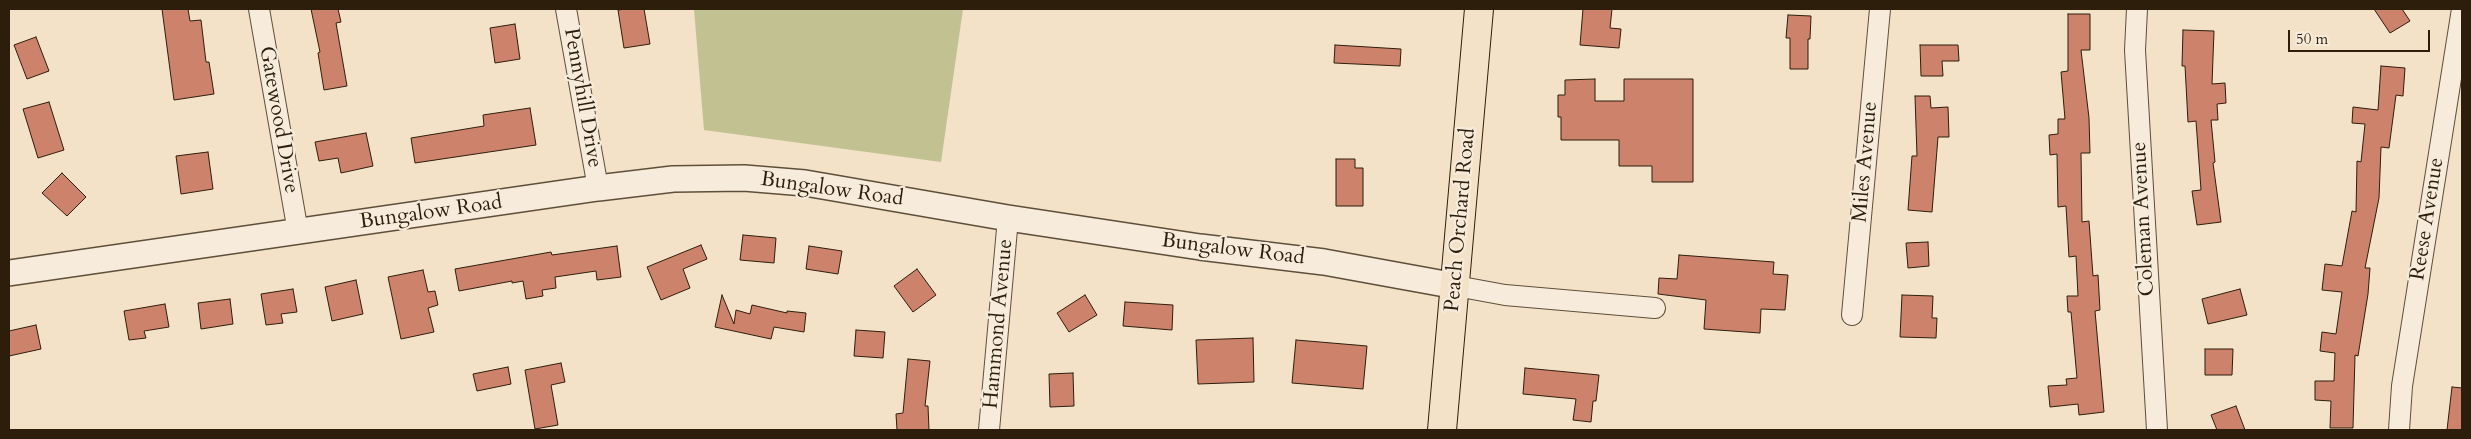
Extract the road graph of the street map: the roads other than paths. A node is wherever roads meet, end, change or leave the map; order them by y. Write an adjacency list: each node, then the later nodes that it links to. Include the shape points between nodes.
1 (258, 9): 9 (street, Gatewood Drive)
2 (566, 9): 7 (street, Pennyhill Drive)
3 (1479, 9): 11 (main road, Peach Orchard Road)
4 (1880, 9): 13 (street, Miles Avenue)
5 (2136, 9): 16 (street, Coleman Avenue, via 2135,50)
6 (2462, 9): 17 (street, Reese Avenue, via 2402,386)
7 (598, 188): 8 (street, Bungalow Road, via 673,179 744,178 805,183); 9 (street, Bungalow Road)
8 (1008, 218): 11 (street, Bungalow Road, via 1324,262); 14 (street, Hammond Avenue)
9 (298, 232): 10 (street, Bungalow Road)
10 (9, 273)
11 (1456, 286): 12 (street, Bungalow Road, via 1505,295); 15 (main road, Peach Orchard Road)
12 (1655, 308)
13 (1852, 315)
14 (989, 430)
15 (1442, 430)
16 (2157, 430)
17 (2399, 430)

